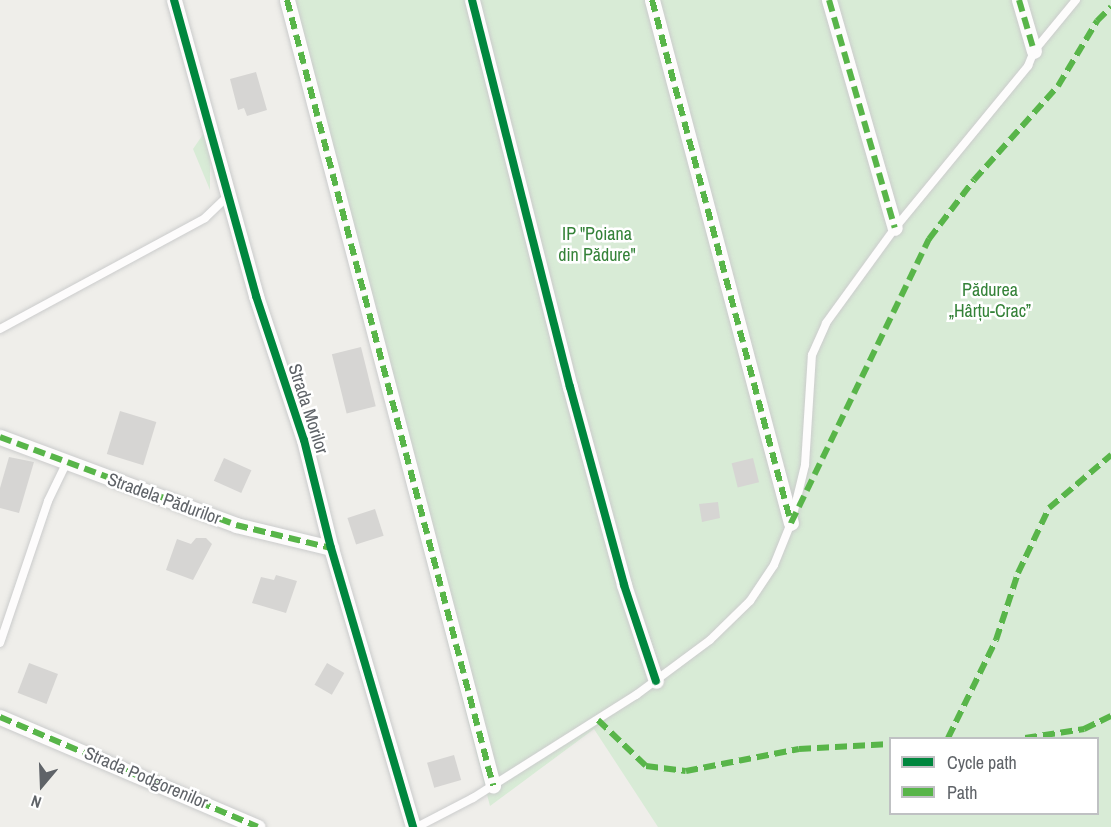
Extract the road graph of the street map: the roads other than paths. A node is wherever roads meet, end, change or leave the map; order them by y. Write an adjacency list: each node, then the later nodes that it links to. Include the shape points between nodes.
1 (174, 0): 9 (street, Strada Morilor)
2 (288, 0): 19 (street)
3 (472, 0): 17 (street, via 570,387 624,585)
4 (652, 0): 14 (street)
5 (829, 0): 10 (street)
6 (1019, 0): 8 (street)
7 (1076, 0): 8 (lane)
8 (1034, 51): 10 (lane, via 1028,66)
9 (228, 195): 11 (lane, via 205,218); 15 (street, Strada Morilor, via 256,296 304,440)
10 (895, 228): 14 (lane, via 834,310 817,340 810,371 811,416)
11 (0, 329)
12 (0, 437): 13 (street, Stradela Pădurilor)
13 (66, 464): 15 (street, Stradela Pădurilor, via 236,525); 16 (lane, via 48,501)
14 (791, 523): 17 (lane, via 774,565 750,601 710,640)
15 (331, 548): 21 (street, Strada Morilor)
16 (0, 643)
17 (656, 681): 19 (lane)
18 (0, 717): 20 (street, Strada Podgorenilor)
19 (493, 785): 21 (lane)
20 (258, 827)
21 (415, 827)

